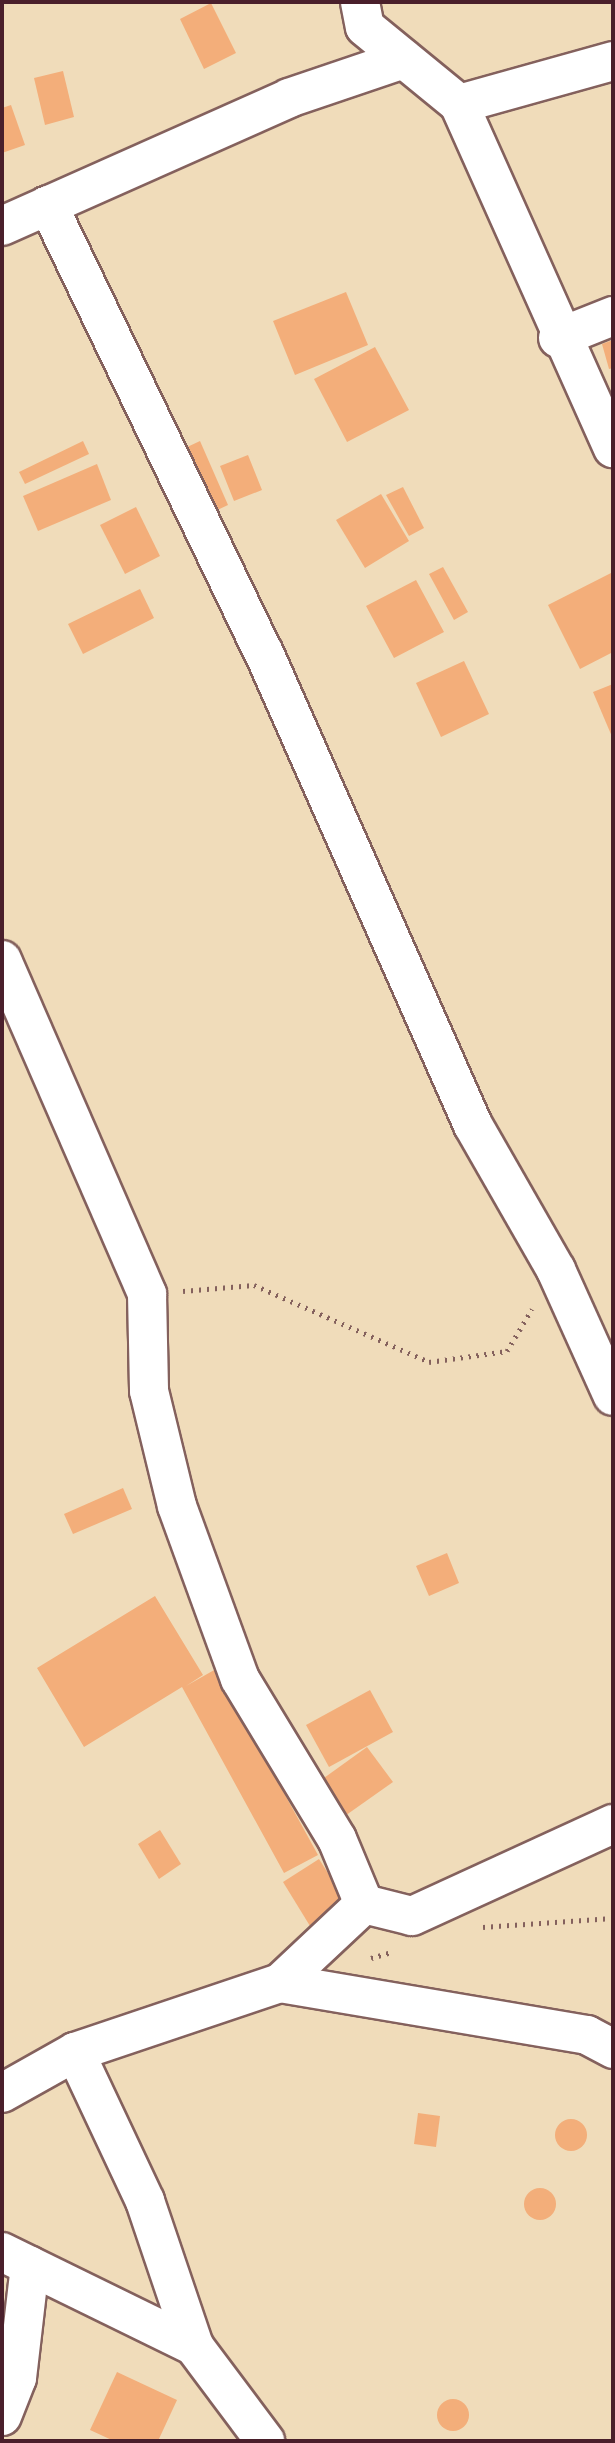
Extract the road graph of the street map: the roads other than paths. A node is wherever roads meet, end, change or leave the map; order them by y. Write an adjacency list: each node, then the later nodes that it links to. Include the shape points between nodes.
1 (360, 2): 2 (street, via 365,27)
2 (404, 59): 4 (street); 5 (street, via 289,98)
3 (613, 61): 4 (street)
4 (459, 104): 8 (street)
5 (48, 205): 6 (street); 11 (street, via 277,682 473,1125 556,1270)
6 (2, 226)
7 (613, 316): 8 (street)
8 (558, 338): 9 (street)
9 (613, 448)
10 (2, 960): 13 (street, via 147,1294 149,1391 177,1506 240,1679 337,1839)
11 (613, 1396)
12 (613, 1824): 13 (street, via 412,1916)
13 (364, 1904): 14 (street)
14 (280, 1983): 15 (street, via 587,2035); 16 (street)
15 (613, 2049)
16 (75, 2052): 17 (street); 19 (street, via 145,2201)
17 (6, 2084)
18 (16, 2259): 19 (street); 20 (street, via 17,2378)
19 (194, 2346): 21 (street)
20 (2, 2416)
21 (265, 2441)

